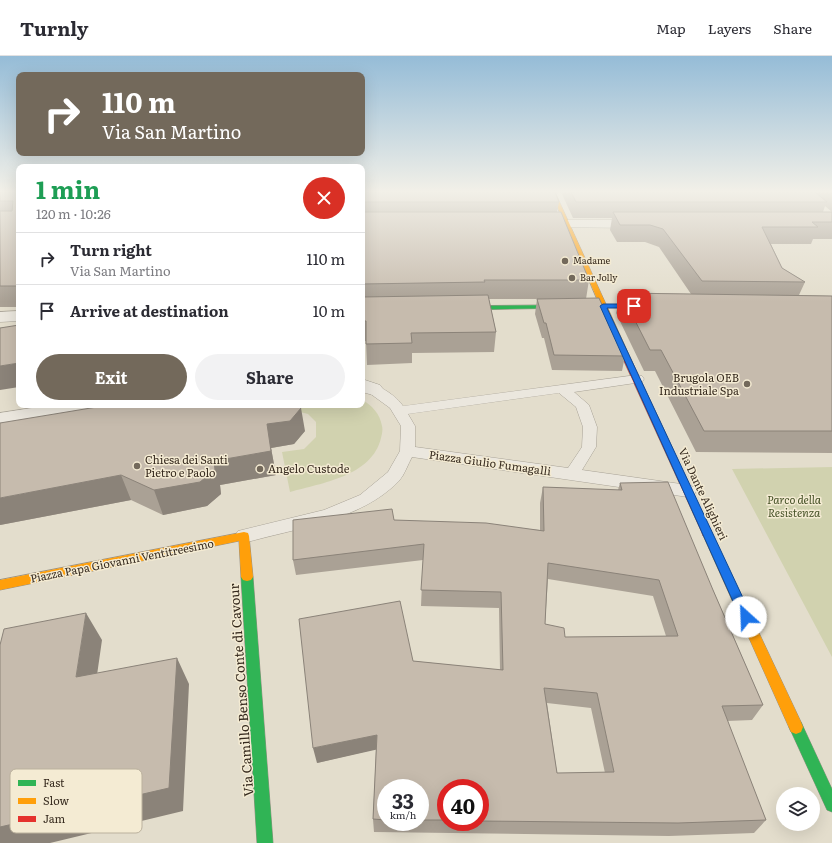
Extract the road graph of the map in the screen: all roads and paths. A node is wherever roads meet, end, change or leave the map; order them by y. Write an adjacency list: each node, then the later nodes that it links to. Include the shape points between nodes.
1 (568, 229): 3 (street, Via Dante Alighieri)
2 (591, 306): 3 (street)
3 (607, 306): 8 (street, Via Dante Alighieri)
4 (575, 307): 5 (street)
5 (449, 309)
6 (16, 316): 7 (street)
7 (0, 317)
8 (637, 379): 10 (lane); 16 (street, Via Dante Alighieri)
9 (368, 387): 12 (lane, via 395,405)
10 (562, 389): 12 (lane); 15 (lane, via 582,405 590,427 589,448)
11 (72, 408): 13 (street)
12 (399, 411): 14 (lane, via 408,426)
13 (0, 419)
14 (408, 451): 15 (lane, Piazza Giulio Fumagalli); 17 (lane, via 394,476 366,499 327,515)
15 (572, 474): 16 (lane, Piazza Giulio Fumagalli)
16 (688, 491): 19 (street, Via Dante Alighieri)
17 (244, 536): 18 (street, Piazza Papa Giovanni Ventitreesimo); 20 (street, Via Camillo Benso Conte di Cavour)
18 (0, 585)
19 (832, 805)
20 (265, 843)

